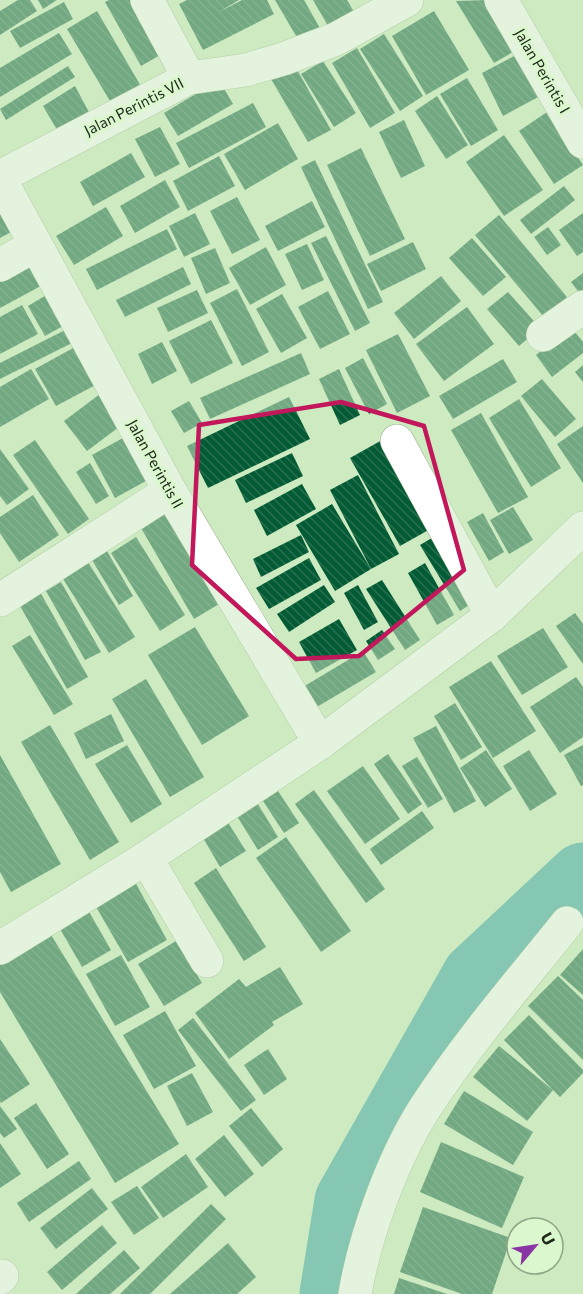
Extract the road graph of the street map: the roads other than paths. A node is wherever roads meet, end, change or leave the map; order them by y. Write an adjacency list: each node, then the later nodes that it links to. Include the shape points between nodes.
1 (407, 0): 4 (street, Jalan Perintis VII, via 336,39 294,55 246,70)
2 (501, 0): 5 (street, Jalan Perintis I)
3 (155, 3): 4 (street)
4 (189, 78): 6 (street, Jalan Perintis VII)
5 (583, 142)
6 (0, 178): 7 (street, Jalan Perintis II)
7 (34, 246): 8 (street); 12 (street, Jalan Perintis II)
8 (0, 265)
9 (583, 307): 10 (street)
10 (543, 335)
11 (398, 441): 15 (street)
12 (170, 491): 14 (street); 16 (street, Jalan Perintis II)
13 (583, 528): 15 (street)
14 (0, 600)
15 (492, 615): 16 (street)
16 (320, 743): 17 (street)
17 (146, 858): 19 (street); 20 (street)
18 (567, 923): 21 (street, via 425,1108 389,1182 361,1256)
19 (0, 948)
20 (207, 960)
21 (355, 1294)

